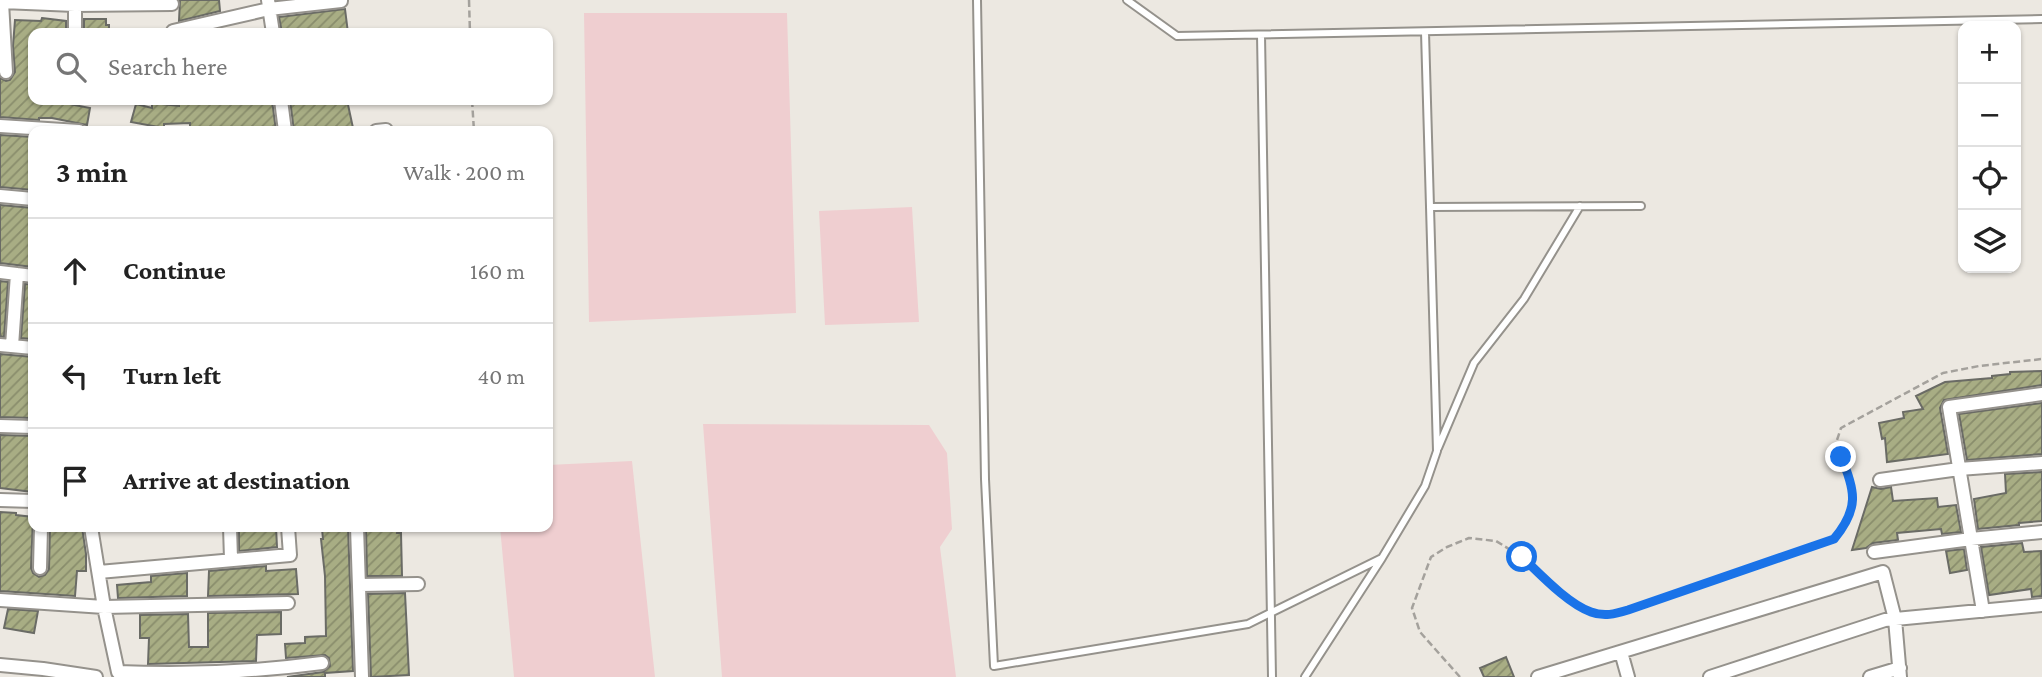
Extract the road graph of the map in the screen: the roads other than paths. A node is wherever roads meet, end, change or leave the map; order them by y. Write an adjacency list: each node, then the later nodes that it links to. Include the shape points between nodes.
1 (977, 0): 62 (lane, via 985,479)
2 (1127, 0): 13 (lane, via 1177,36)
3 (341, 1): 6 (street)
4 (1, 2): 7 (street); 14 (street)
5 (172, 4): 7 (street)
6 (269, 4): 10 (street); 11 (street)
7 (75, 5): 9 (street)
8 (2042, 19): 12 (lane)
9 (75, 28)
10 (180, 28)
11 (271, 28)
12 (1425, 32): 13 (lane); 23 (lane)
13 (1261, 35): 57 (lane)
14 (6, 72)
15 (282, 105): 17 (street)
16 (0, 126): 18 (street)
17 (284, 126)
18 (28, 128)
19 (0, 196): 20 (street)
20 (28, 199)
21 (1580, 206): 22 (lane); 23 (lane); 32 (lane, via 1524,299 1474,363)
22 (1641, 206)
23 (1430, 207): 32 (lane)
24 (0, 272): 25 (street)
25 (18, 274): 26 (street); 27 (street)
26 (28, 275)
27 (6, 345): 28 (street)
28 (28, 347)
29 (2042, 394): 34 (street, via 1949,407)
30 (0, 425): 31 (street)
31 (28, 427)
32 (1437, 451): 46 (lane, via 1425,486)
33 (2042, 463): 34 (street)
34 (1959, 469): 35 (street); 44 (street)
35 (1880, 480)
36 (0, 500): 37 (street)
37 (28, 501)
38 (41, 532): 48 (street)
39 (92, 532): 49 (street)
40 (230, 532): 47 (street)
41 (288, 532): 47 (street, via 290,555)
42 (357, 532): 51 (street)
43 (2042, 532): 44 (street)
44 (1971, 539): 45 (street); 56 (street)
45 (1874, 552)
46 (1382, 558): 57 (lane); 70 (lane)
47 (231, 559): 49 (street)
48 (40, 568)
49 (99, 572): 55 (street)
50 (418, 584): 51 (street)
51 (360, 586): 67 (street)
52 (0, 600): 55 (street)
53 (288, 603): 55 (street)
54 (2042, 605): 56 (street)
55 (104, 607): 65 (street)
56 (1983, 611): 58 (street)
57 (1272, 612): 62 (lane, via 1248,624); 69 (lane)
58 (1895, 619): 59 (street, via 1883,572); 64 (street); 73 (street)
59 (1621, 652): 71 (street); 72 (street)
60 (322, 663): 65 (street, via 271,670)
61 (0, 665): 63 (street)
62 (994, 666): 68 (lane)
63 (23, 672): 66 (street)
64 (1900, 673): 74 (street)
65 (117, 675)
66 (90, 676)
67 (362, 677)
68 (995, 677)
69 (1272, 677)
70 (1305, 677)
71 (1538, 677)
72 (1628, 677)
73 (1710, 677)
74 (1870, 677)

